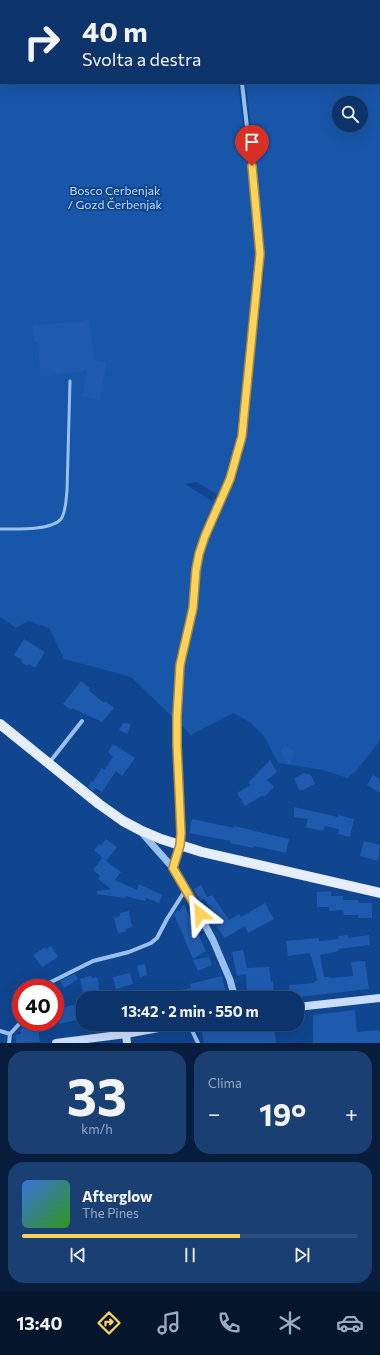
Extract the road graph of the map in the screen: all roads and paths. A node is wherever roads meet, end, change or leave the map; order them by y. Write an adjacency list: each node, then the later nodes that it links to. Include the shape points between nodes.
1 (242, 84): 8 (street, via 256,194 260,254 242,436 234,465 205,536 196,570 193,608 180,665 177,716)
2 (70, 381): 3 (lane, via 67,491 62,518 46,526)
3 (0, 529)
4 (82, 722): 6 (street)
5 (0, 724): 6 (main road)
6 (49, 763): 7 (main road, via 99,804)
7 (140, 830): 8 (main road); 9 (street)
8 (180, 845): 9 (street); 11 (main road)
9 (173, 868): 10 (street)
10 (186, 889): 12 (street, via 157,938 151,943 129,952 93,961); 13 (street, via 213,940)
11 (380, 893)
12 (57, 979)
13 (234, 991)
14 (380, 998): 15 (main road)
15 (304, 1006)
16 (0, 1031): 20 (street)
17 (13, 1031): 20 (street)
18 (142, 1031): 21 (main road)
19 (192, 1031): 25 (street)
20 (10, 1034): 22 (street)
21 (126, 1034): 23 (main road); 24 (main road)
22 (9, 1043)
23 (56, 1043)
24 (127, 1043)
25 (198, 1043)

